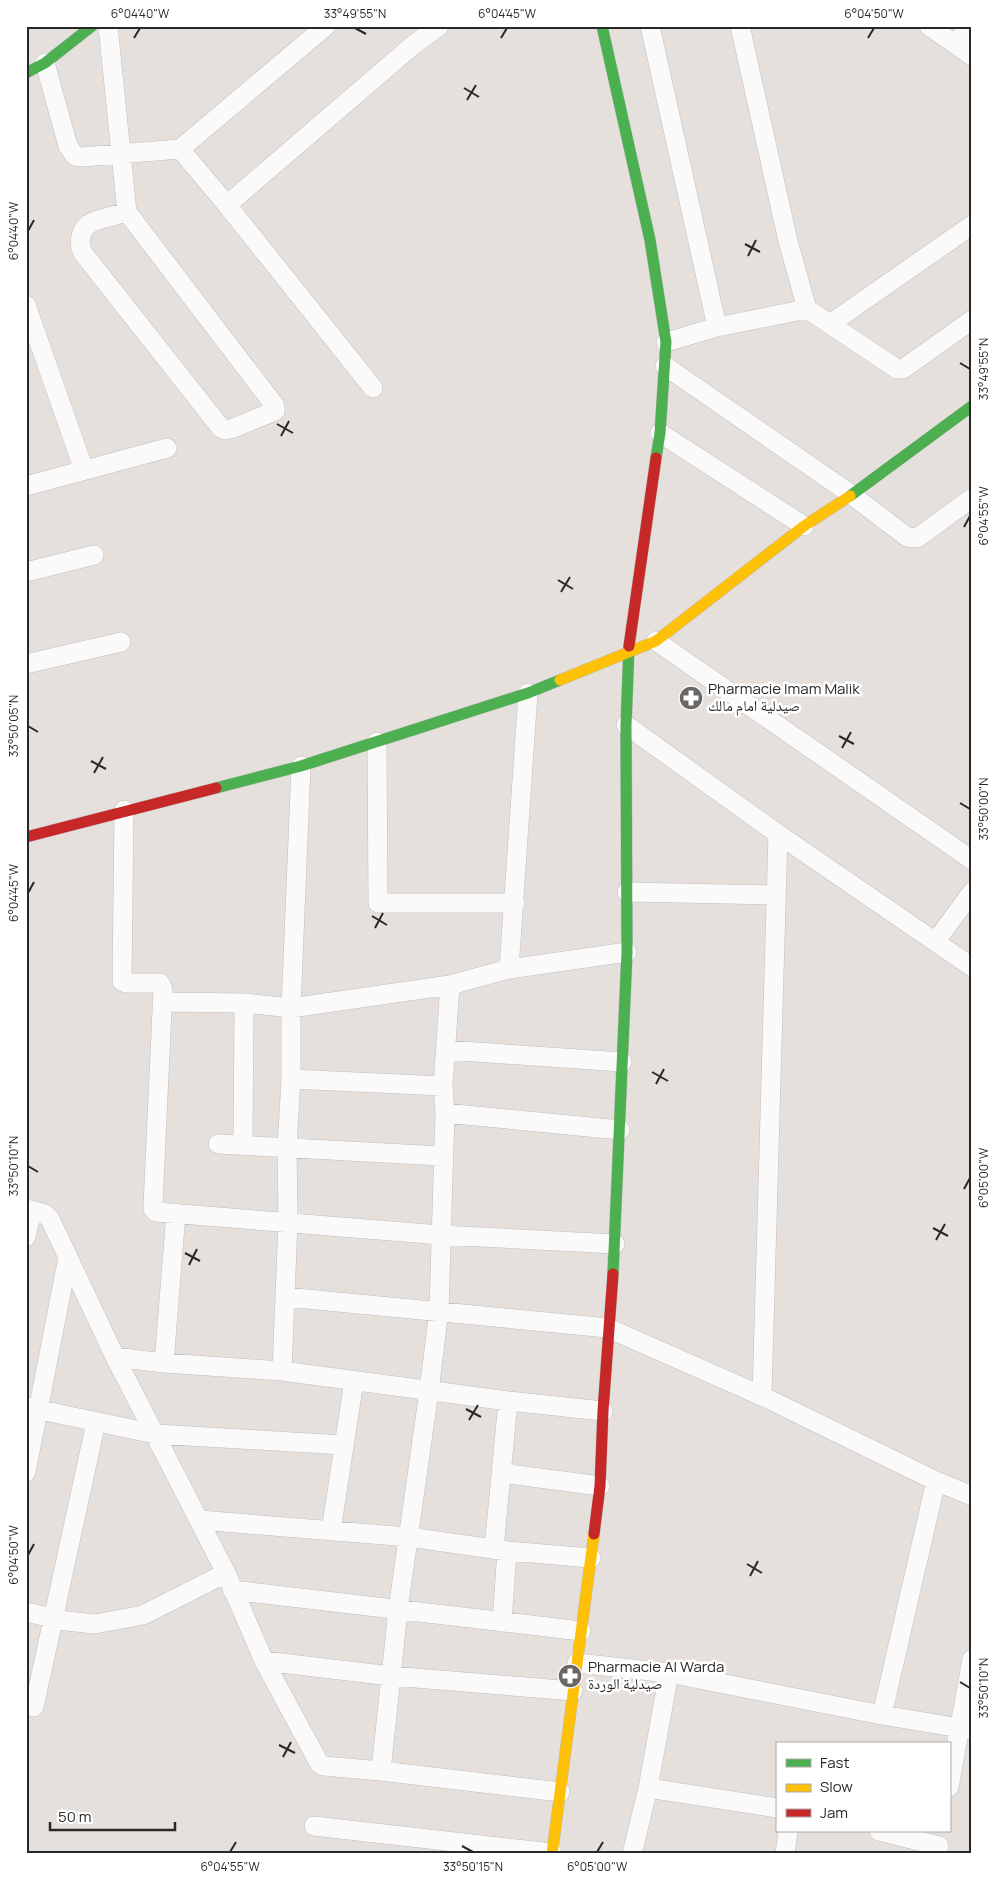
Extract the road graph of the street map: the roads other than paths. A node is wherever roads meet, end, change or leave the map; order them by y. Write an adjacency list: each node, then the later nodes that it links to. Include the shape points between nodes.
1 (92, 26): 12 (street)
2 (108, 26): 15 (street)
3 (326, 26): 14 (street)
4 (439, 26): 16 (street)
5 (602, 26): 24 (street, via 650,240)
6 (650, 26): 23 (street)
7 (740, 26): 20 (street, via 788,241)
8 (929, 26): 10 (street)
9 (970, 26): 10 (street)
10 (956, 45): 11 (street)
11 (972, 56)
12 (45, 63): 13 (street); 15 (street, via 68,146 75,156)
13 (26, 73)
14 (180, 149): 15 (street); 16 (street)
15 (121, 154): 17 (street)
16 (227, 205): 26 (street)
17 (127, 212): 17 (street, via 275,406 275,411 225,430 221,428 83,253 80,242 89,224)
18 (972, 225): 22 (street)
19 (26, 305): 30 (street)
20 (807, 309): 22 (street); 23 (street)
21 (972, 320): 22 (street, via 903,369 897,369)
22 (830, 324)
23 (717, 326): 24 (street)
24 (666, 342): 25 (street)
25 (664, 366): 28 (street); 32 (street)
26 (373, 388)
27 (972, 406): 32 (street)
28 (660, 433): 34 (street); 39 (street)
29 (167, 448): 30 (street)
30 (84, 470): 31 (street)
31 (27, 484)
32 (852, 495): 33 (street, via 906,537 912,538); 34 (street)
33 (972, 498)
34 (804, 526): 38 (street)
35 (94, 555): 36 (street)
36 (26, 572)
37 (121, 642): 40 (street)
38 (656, 642): 39 (street); 48 (street)
39 (628, 654): 41 (street); 42 (street)
40 (26, 664)
41 (528, 693): 43 (street); 52 (street)
42 (626, 725): 46 (street); 49 (street)
43 (377, 742): 44 (street); 52 (street, via 378,903)
44 (301, 766): 45 (street); 60 (street)
45 (124, 810): 47 (street); 58 (street, via 122,981 160,983)
46 (778, 834): 51 (street); 53 (street)
47 (26, 837)
48 (972, 860)
49 (627, 892): 51 (street); 54 (street)
50 (972, 892): 53 (street)
51 (776, 895): 86 (street)
52 (515, 903): 56 (street)
53 (936, 941): 55 (street)
54 (627, 952): 56 (street); 62 (street)
55 (972, 967)
56 (510, 969): 57 (street)
57 (450, 985): 60 (street); 61 (street)
58 (162, 1002): 59 (street); 72 (street, via 153,1209)
59 (244, 1003): 60 (street); 68 (street)
60 (291, 1008): 63 (street)
61 (446, 1050): 62 (street); 64 (street)
62 (622, 1062): 66 (street)
63 (291, 1079): 64 (street); 69 (street)
64 (442, 1086): 65 (street)
65 (445, 1113): 66 (street); 70 (street)
66 (620, 1130): 76 (street)
67 (218, 1144): 68 (street)
68 (243, 1145): 69 (street)
69 (287, 1147): 70 (street); 73 (street)
70 (442, 1156): 74 (street)
71 (29, 1210): 75 (street); 77 (street, via 48,1216)
72 (176, 1213): 73 (street); 82 (street)
73 (288, 1222): 74 (street); 78 (street)
74 (441, 1235): 76 (street); 79 (street)
75 (26, 1237)
76 (615, 1244): 80 (street)
77 (68, 1257): 81 (street); 88 (street)
78 (286, 1297): 79 (street); 83 (street)
79 (439, 1310): 80 (street); 85 (street)
80 (608, 1328): 86 (street); 89 (street)
81 (115, 1357): 82 (street); 91 (street)
82 (164, 1363): 83 (street)
83 (282, 1371): 84 (street)
84 (354, 1381): 85 (street); 92 (street)
85 (429, 1391): 87 (street); 100 (street)
86 (762, 1396): 95 (street)
87 (508, 1401): 89 (street); 94 (street)
88 (32, 1408): 90 (street); 93 (street)
89 (603, 1411): 96 (street)
90 (96, 1422): 91 (street); 106 (street)
91 (155, 1434): 92 (street); 98 (street)
92 (344, 1445): 99 (street)
93 (26, 1472)
94 (502, 1473): 96 (street); 101 (street)
95 (936, 1481): 97 (street); 116 (street)
96 (600, 1486): 102 (street)
97 (972, 1496)
98 (199, 1520): 99 (street); 103 (street)
99 (331, 1531): 100 (street)
100 (409, 1537): 101 (street); 104 (street)
101 (500, 1550): 102 (street); 107 (street)
102 (590, 1558): 108 (street)
103 (229, 1582): 104 (street); 106 (street, via 143,1615 95,1624); 110 (street)
104 (398, 1610): 107 (street); 113 (street)
105 (26, 1612): 106 (street)
106 (54, 1618): 115 (street)
107 (502, 1622): 108 (street)
108 (581, 1631): 111 (street)
109 (972, 1660): 117 (street)
110 (264, 1661): 113 (street); 118 (street, via 319,1762 324,1766)
111 (576, 1663): 112 (street); 114 (street)
112 (669, 1673): 116 (street); 120 (street)
113 (391, 1676): 114 (street); 118 (street)
114 (573, 1690): 121 (street)
115 (34, 1707)
116 (882, 1715): 117 (street)
117 (966, 1729): 119 (street)
118 (381, 1771): 121 (street)
119 (950, 1784)
120 (648, 1788): 122 (street); 129 (street)
121 (560, 1792): 128 (street)
122 (776, 1808)
123 (314, 1826): 127 (street)
124 (788, 1832): 130 (street)
125 (884, 1832): 126 (street)
126 (939, 1844)
127 (523, 1852): 128 (street)
128 (552, 1853)
129 (632, 1854)
130 (785, 1854)

